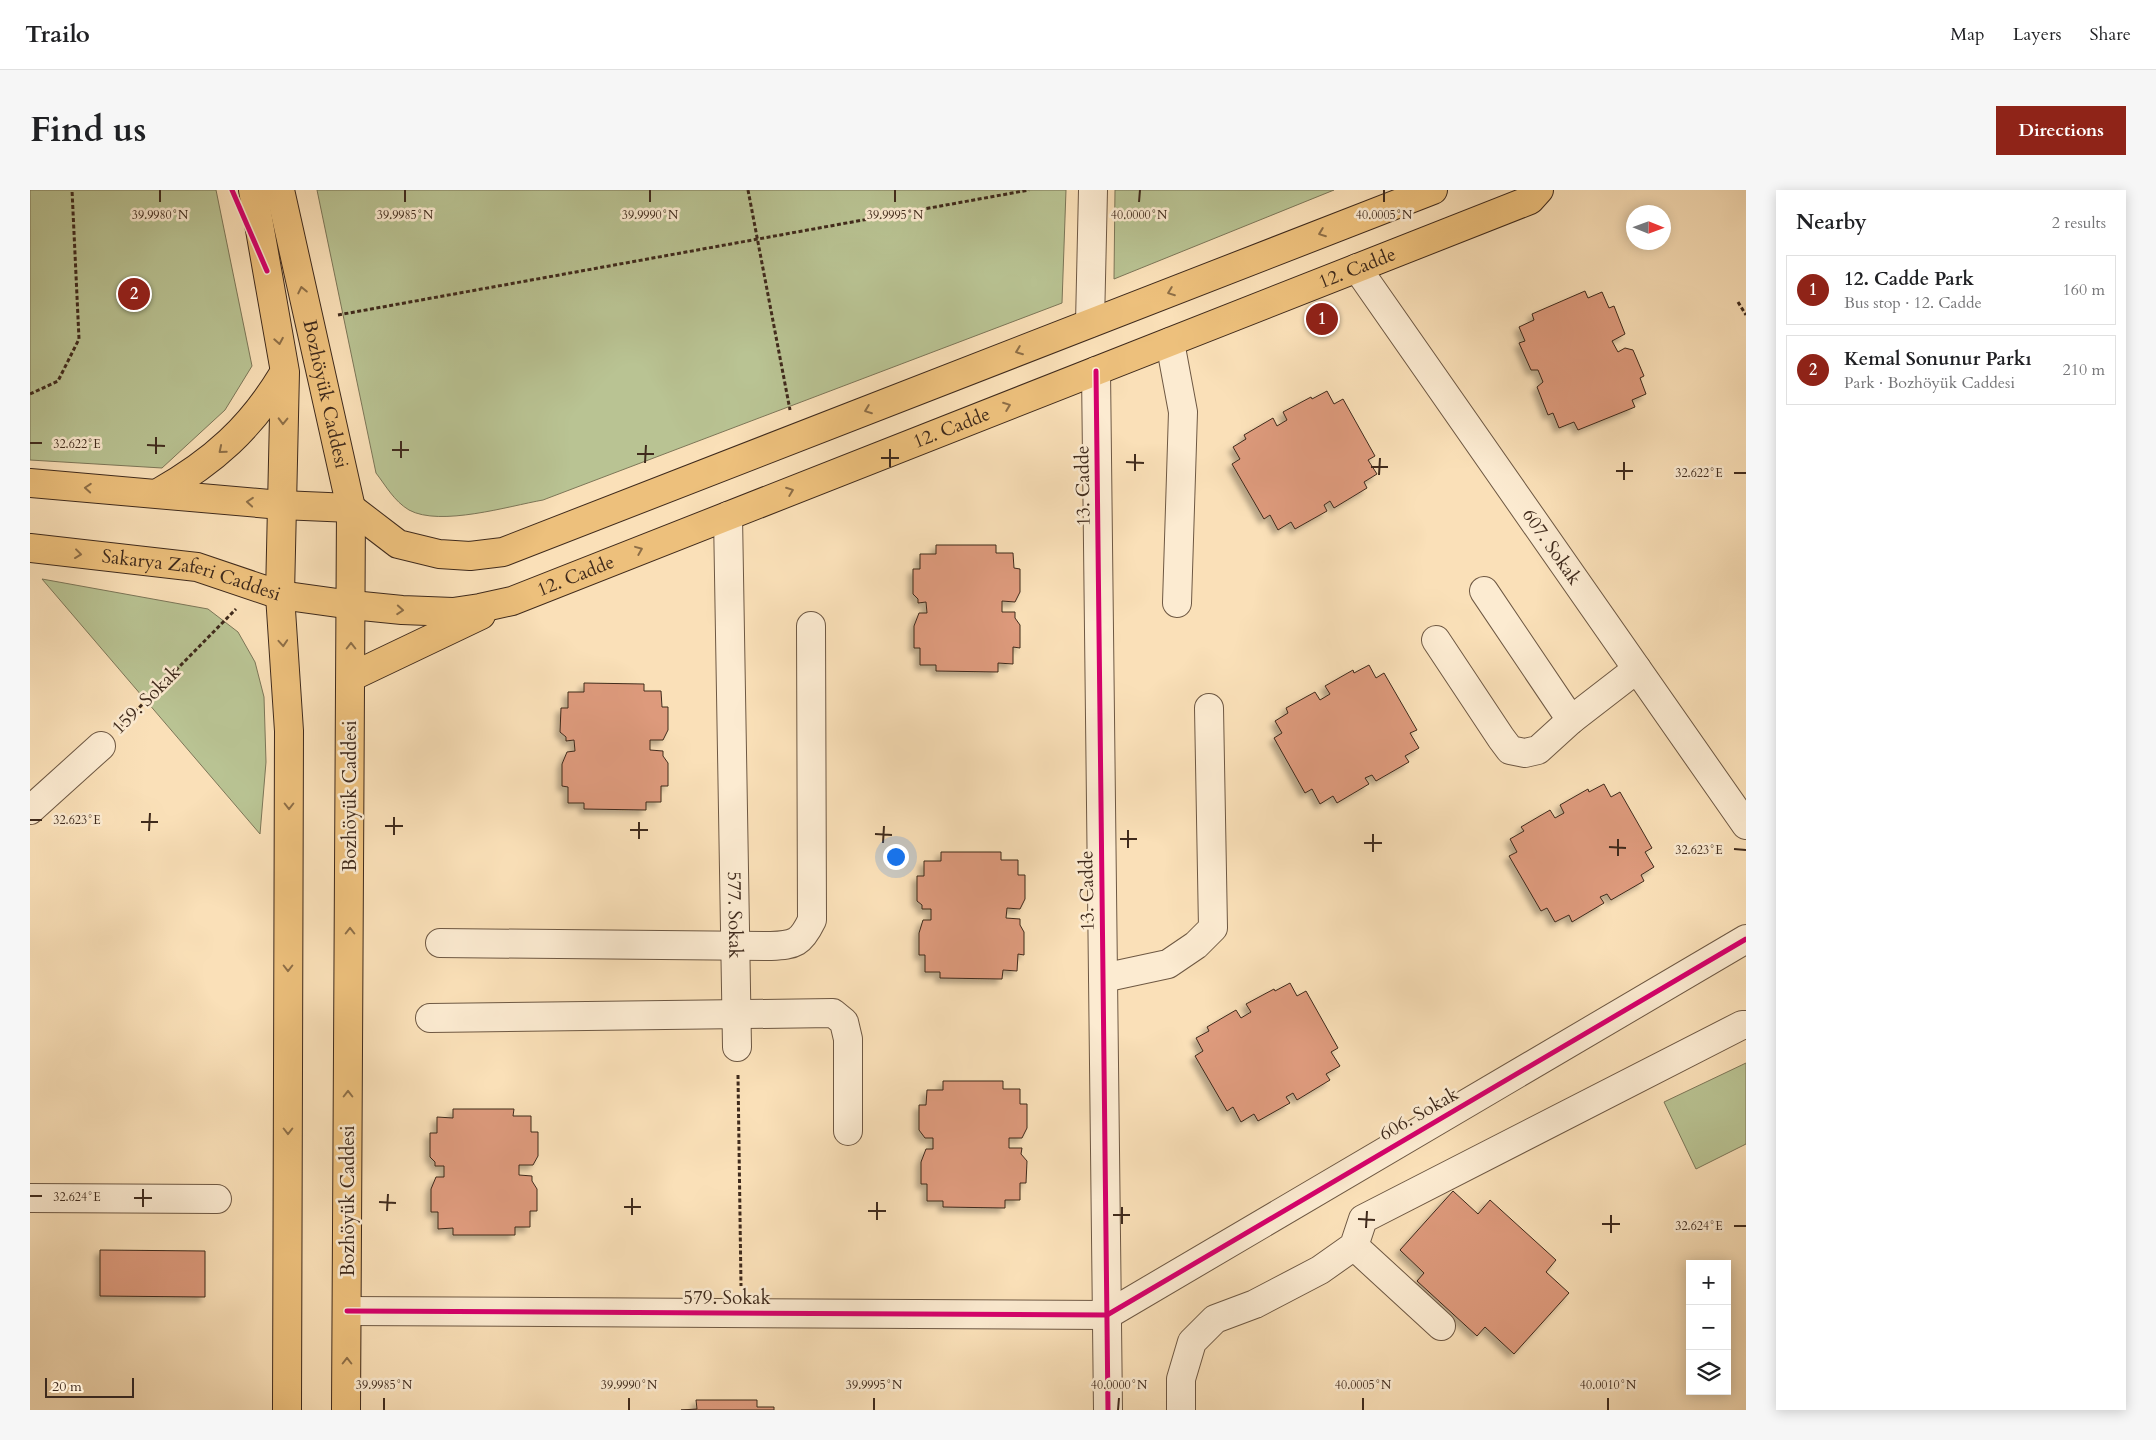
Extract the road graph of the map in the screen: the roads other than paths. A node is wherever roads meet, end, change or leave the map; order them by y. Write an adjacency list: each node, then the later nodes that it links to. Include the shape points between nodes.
1 (253, 190): 10 (main road, Bozhöyük Caddesi, one-way to 10)
2 (280, 190): 14 (main road, Bozhöyük Caddesi, one-way to 2)
3 (1094, 190): 7 (street)
4 (1433, 190): 7 (main road, one-way to 7)
5 (1540, 190): 6 (main road, 12. Cadde, via 1530,200)
6 (1357, 268): 8 (main road, 12. Cadde); 24 (street, 607. Sokak)
7 (1090, 324): 14 (main road, one-way to 14, via 503,552 470,556 439,554 398,544)
8 (1170, 342): 9 (main road, 12. Cadde); 20 (street, via 1183,412)
9 (1096, 371): 15 (main road, 12. Cadde, one-way to 9); 34 (street, 13. Cadde)
10 (285, 372): 12 (main road, one-way to 12, via 233,441 197,470); 13 (main road, Bozhöyük Caddesi, one-way to 13)
11 (30, 483): 12 (main road, one-way to 11)
12 (158, 493): 13 (main road, one-way to 12)
13 (281, 505): 14 (main road); 17 (main road, Bozhöyük Caddesi)
14 (351, 508): 21 (main road, Bozhöyük Caddesi)
15 (728, 516): 19 (main road, 12. Cadde, one-way to 15); 33 (street, 577. Sokak)
16 (30, 548): 17 (main road, Sakarya Zaferi Caddesi, one-way to 17, via 198,567)
17 (269, 591): 21 (main road, Sakarya Zaferi Caddesi); 46 (main road, Bozhöyük Caddesi, one-way to 46, via 289,731)
18 (1484, 591): 27 (street)
19 (512, 601): 21 (main road, 12. Cadde, one-way to 19, via 453,612); 25 (main road)
20 (1177, 602)
21 (352, 605): 25 (main road, Bozhöyük Caddesi, one-way to 21)
22 (811, 626): 33 (street, via 812,920 804,936 792,945)
23 (1436, 640): 27 (street, via 1510,750 1525,753 1538,750)
24 (1637, 669): 27 (street); 30 (street, 607. Sokak)
25 (351, 677): 43 (main road, Bozhöyük Caddesi, one-way to 25)
26 (1209, 708): 34 (street, via 1213,928 1196,946 1168,964)
27 (1571, 720)
28 (101, 746): 29 (street, 159. Sokak)
29 (30, 810)
30 (1746, 825)
31 (1746, 939): 44 (street, 606. Sokak)
32 (440, 943): 33 (street)
33 (736, 946): 35 (street, 577. Sokak)
34 (1103, 978): 44 (street, 13. Cadde)
35 (737, 1014): 36 (street); 38 (street, 577. Sokak); 39 (street, via 833,1013 844,1022 848,1039)
36 (430, 1018)
37 (1746, 1025): 42 (street, via 1363,1219)
38 (737, 1047)
39 (848, 1132)
40 (30, 1198): 41 (street)
41 (217, 1199)
42 (1354, 1246): 45 (street); 49 (street, via 1320,1270 1255,1304 1215,1319 1192,1342 1181,1379)
43 (347, 1311): 44 (street, 579. Sokak); 47 (main road, Bozhöyük Caddesi, one-way to 43)
44 (1107, 1315): 48 (street, 13. Cadde)
45 (1441, 1326)
46 (287, 1410)
47 (346, 1410)
48 (1108, 1410)
49 (1181, 1410)

